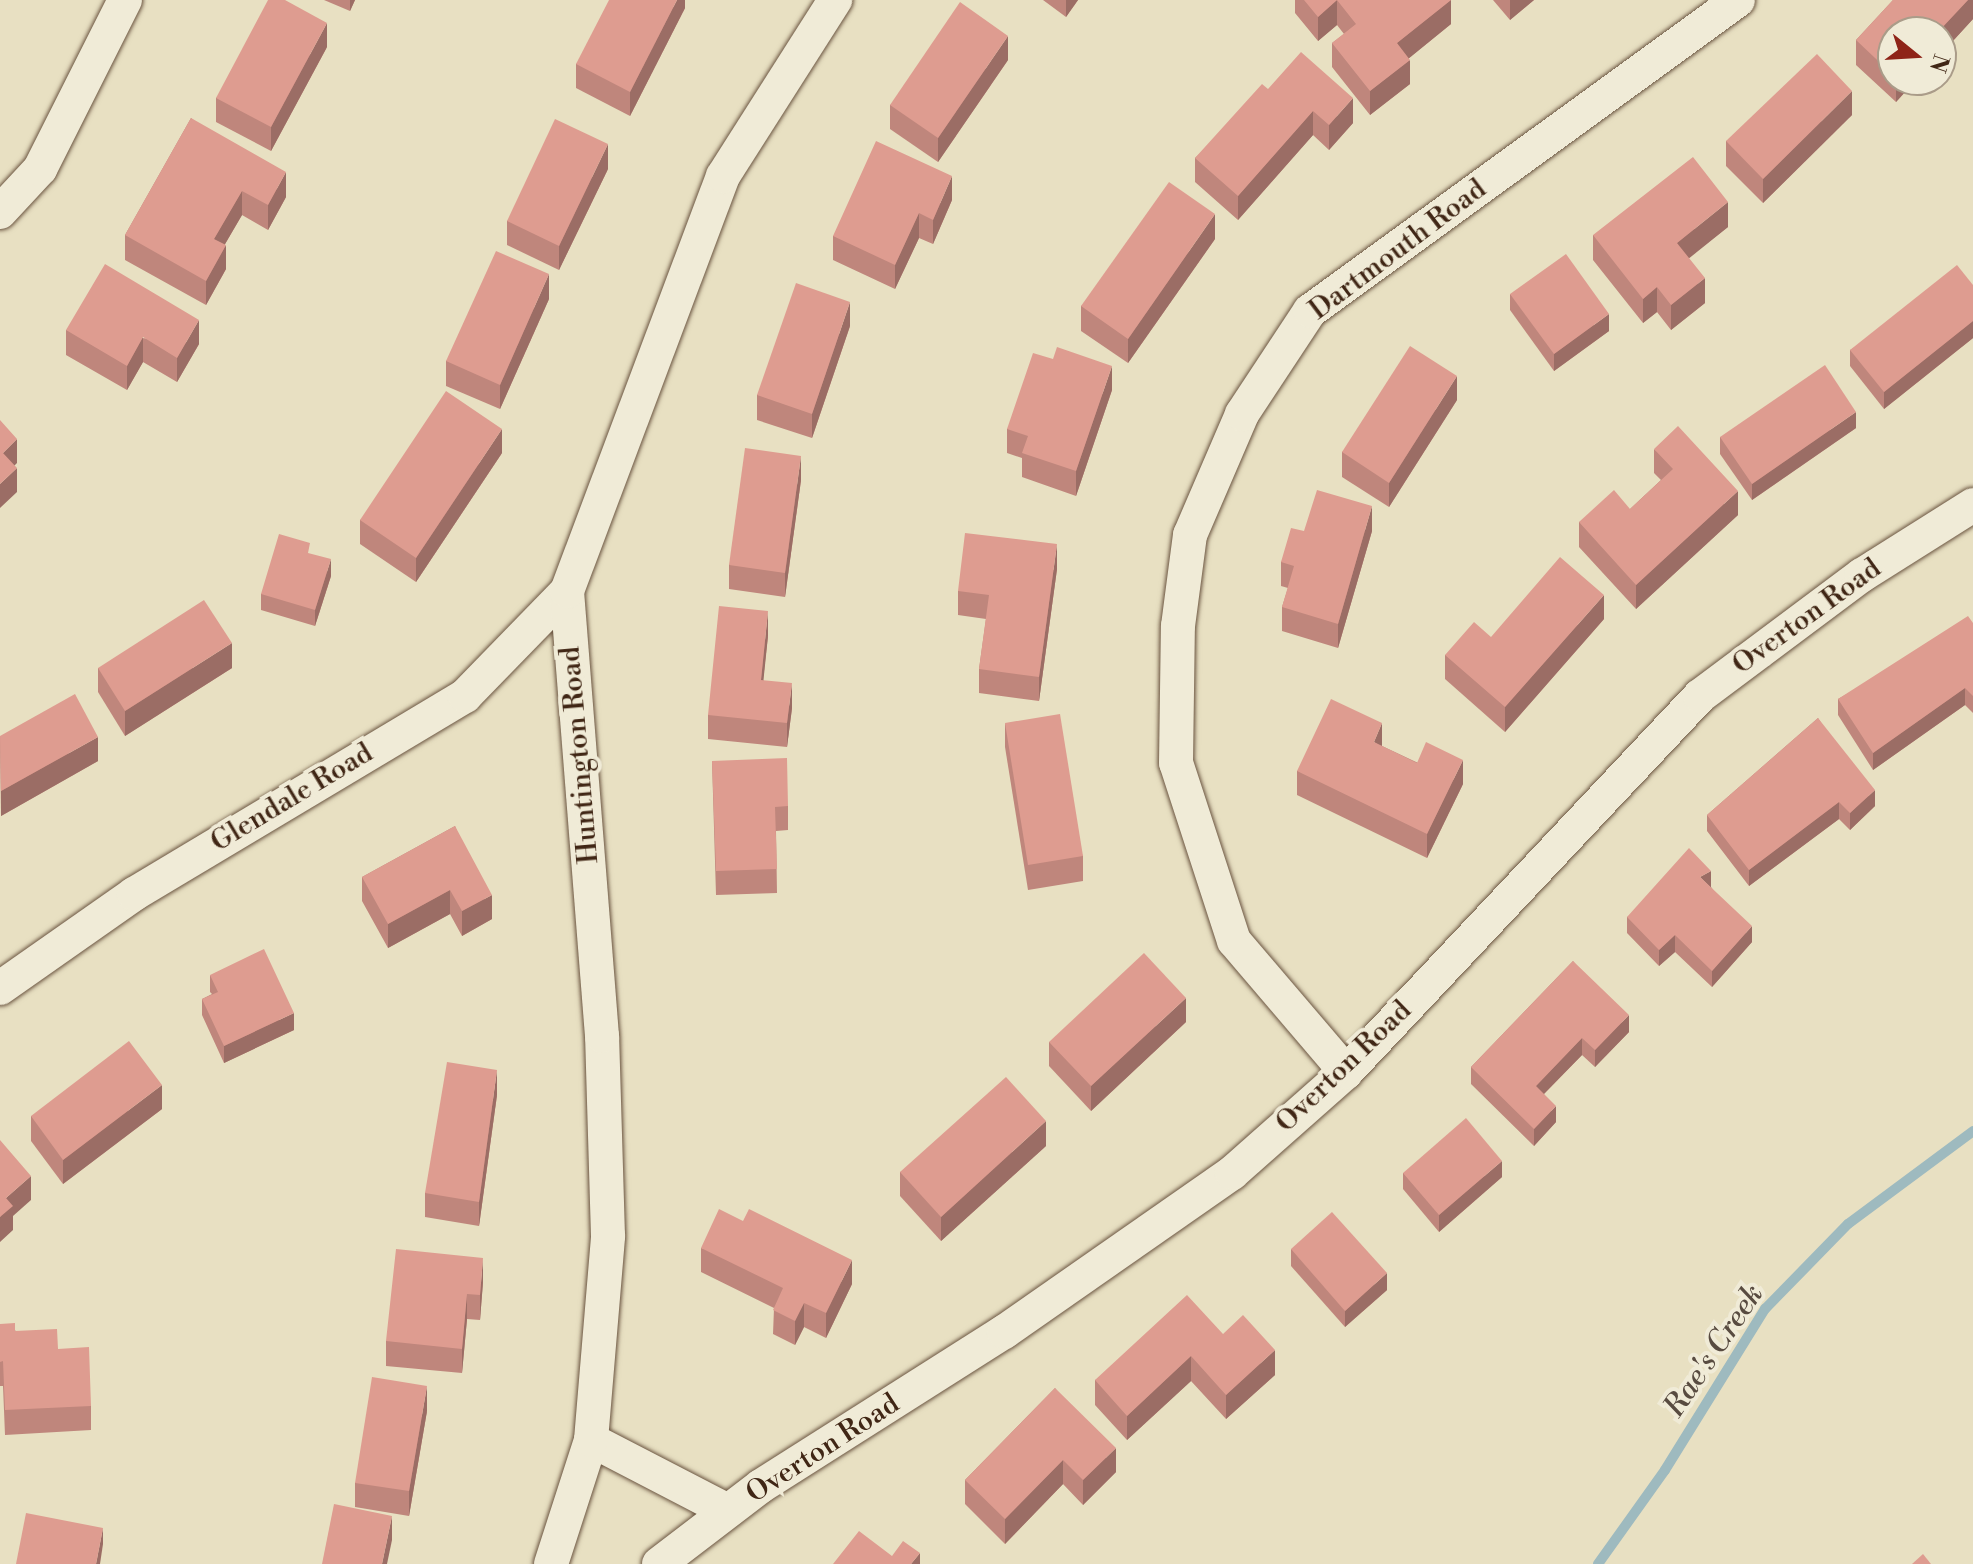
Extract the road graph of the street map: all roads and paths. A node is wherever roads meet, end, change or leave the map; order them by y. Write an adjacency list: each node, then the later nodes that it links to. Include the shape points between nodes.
1 (125, 0): 4 (street, via 40,169)
2 (835, 0): 6 (street, Huntington Road, via 723,176)
3 (1738, 0): 8 (street, Dartmouth Road, via 1310,311 1242,414 1190,535 1178,626 1176,763 1234,941)
4 (0, 212)
5 (1973, 505): 8 (street, Overton Road, via 1862,575 1700,696)
6 (567, 591): 7 (street, Glendale Road, via 465,696 148,886); 9 (street, Huntington Road, via 602,1036 608,1236)
7 (0, 988)
8 (1346, 1072): 10 (street, Overton Road, via 1232,1173 1004,1332)
9 (591, 1440): 10 (street); 11 (street, Huntington Road)
10 (728, 1511): 12 (street, Overton Road)
11 (551, 1564)
12 (659, 1564)

